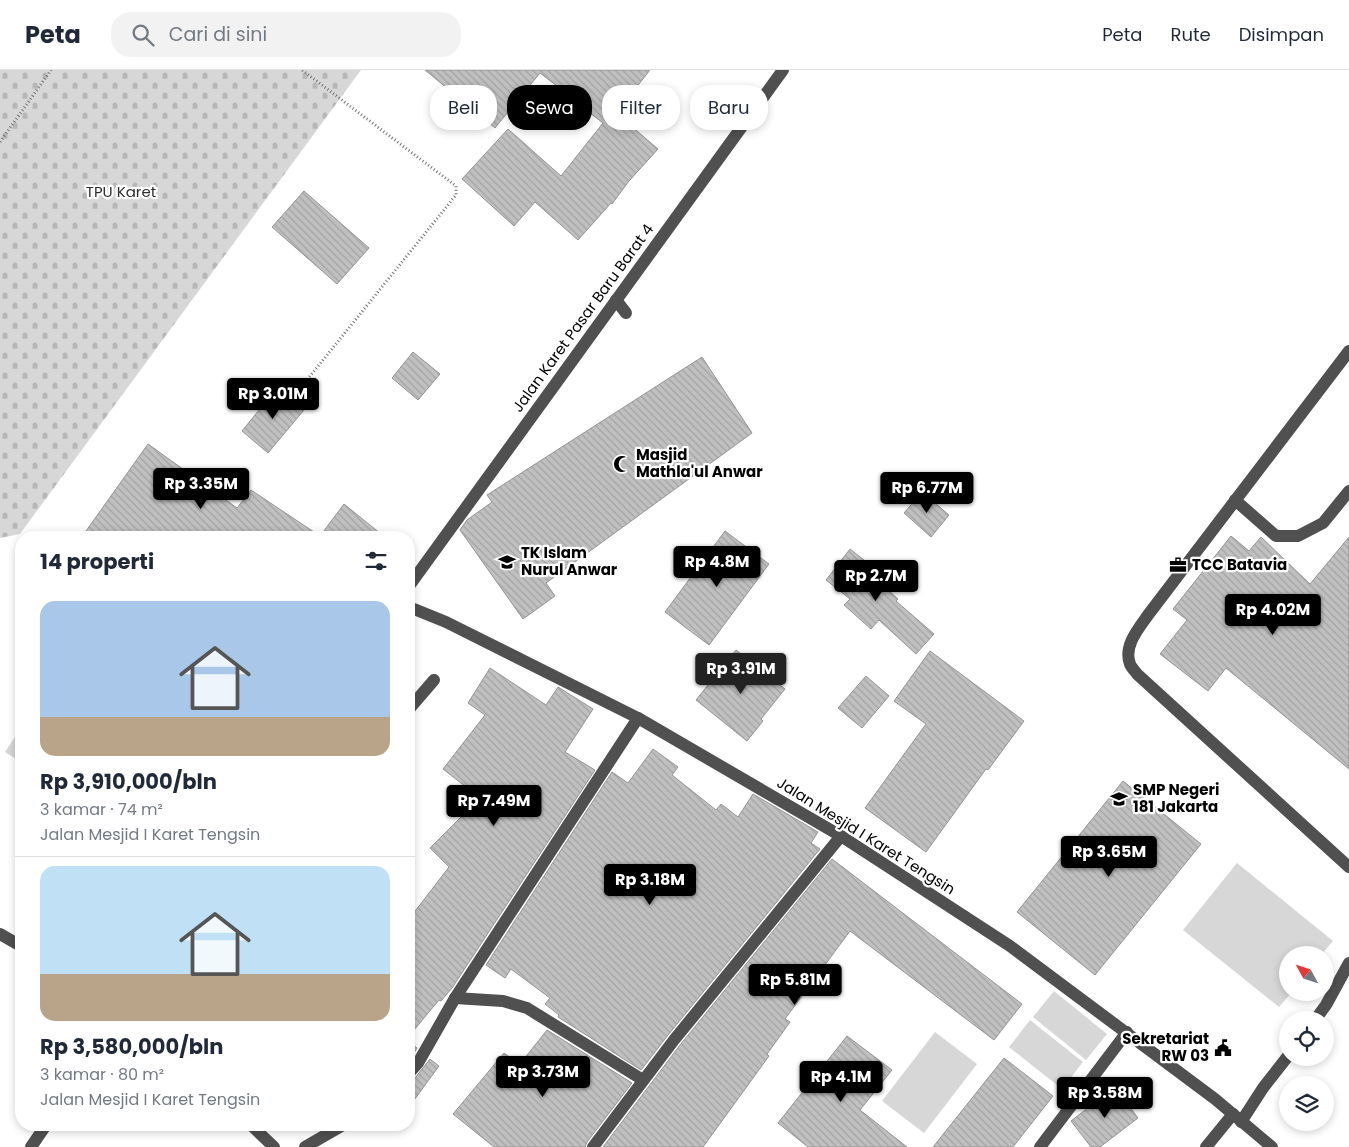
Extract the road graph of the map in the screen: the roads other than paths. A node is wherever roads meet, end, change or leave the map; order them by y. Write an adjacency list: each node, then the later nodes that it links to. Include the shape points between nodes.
1 (783, 70): 2 (street, Jalan Karet Pasar Baru Barat 4)
2 (616, 300): 3 (street); 7 (street, Jalan Karet Pasar Baru Barat 4)
3 (626, 314)
4 (1349, 351): 6 (street)
5 (1349, 491): 6 (street, via 1323,523 1298,536 1276,536)
6 (1235, 500): 13 (street, via 1135,634 1128,649 1130,663 1137,674)
7 (415, 578)
8 (415, 609): 11 (street, Jalan Mesjid I Karet Tengsin)
9 (434, 680): 10 (street)
10 (415, 702)
11 (638, 718): 12 (street, Jalan Mesjid I Karet Tengsin); 17 (street)
12 (841, 836): 19 (street, Jalan Mesjid I Karet Tengsin, via 1010,946); 22 (street)
13 (1349, 867)
14 (0, 934): 15 (street)
15 (15, 943)
16 (1349, 963): 18 (street)
17 (456, 998): 20 (street); 22 (street, via 503,1001 528,1008)
18 (1322, 1011)
19 (1127, 1032): 23 (street, Jalan Mesjid I Karet Tengsin); 31 (street)
20 (415, 1066)
21 (1280, 1066): 23 (street)
22 (643, 1080): 30 (street)
23 (1237, 1118): 32 (street); 33 (street, Jalan Mesjid I Karet Tengsin)
24 (42, 1131): 27 (street)
25 (257, 1131): 28 (street)
26 (333, 1131): 29 (street)
27 (31, 1147)
28 (274, 1147)
29 (306, 1147)
30 (593, 1147)
31 (1040, 1147)
32 (1206, 1147)
33 (1272, 1147)

